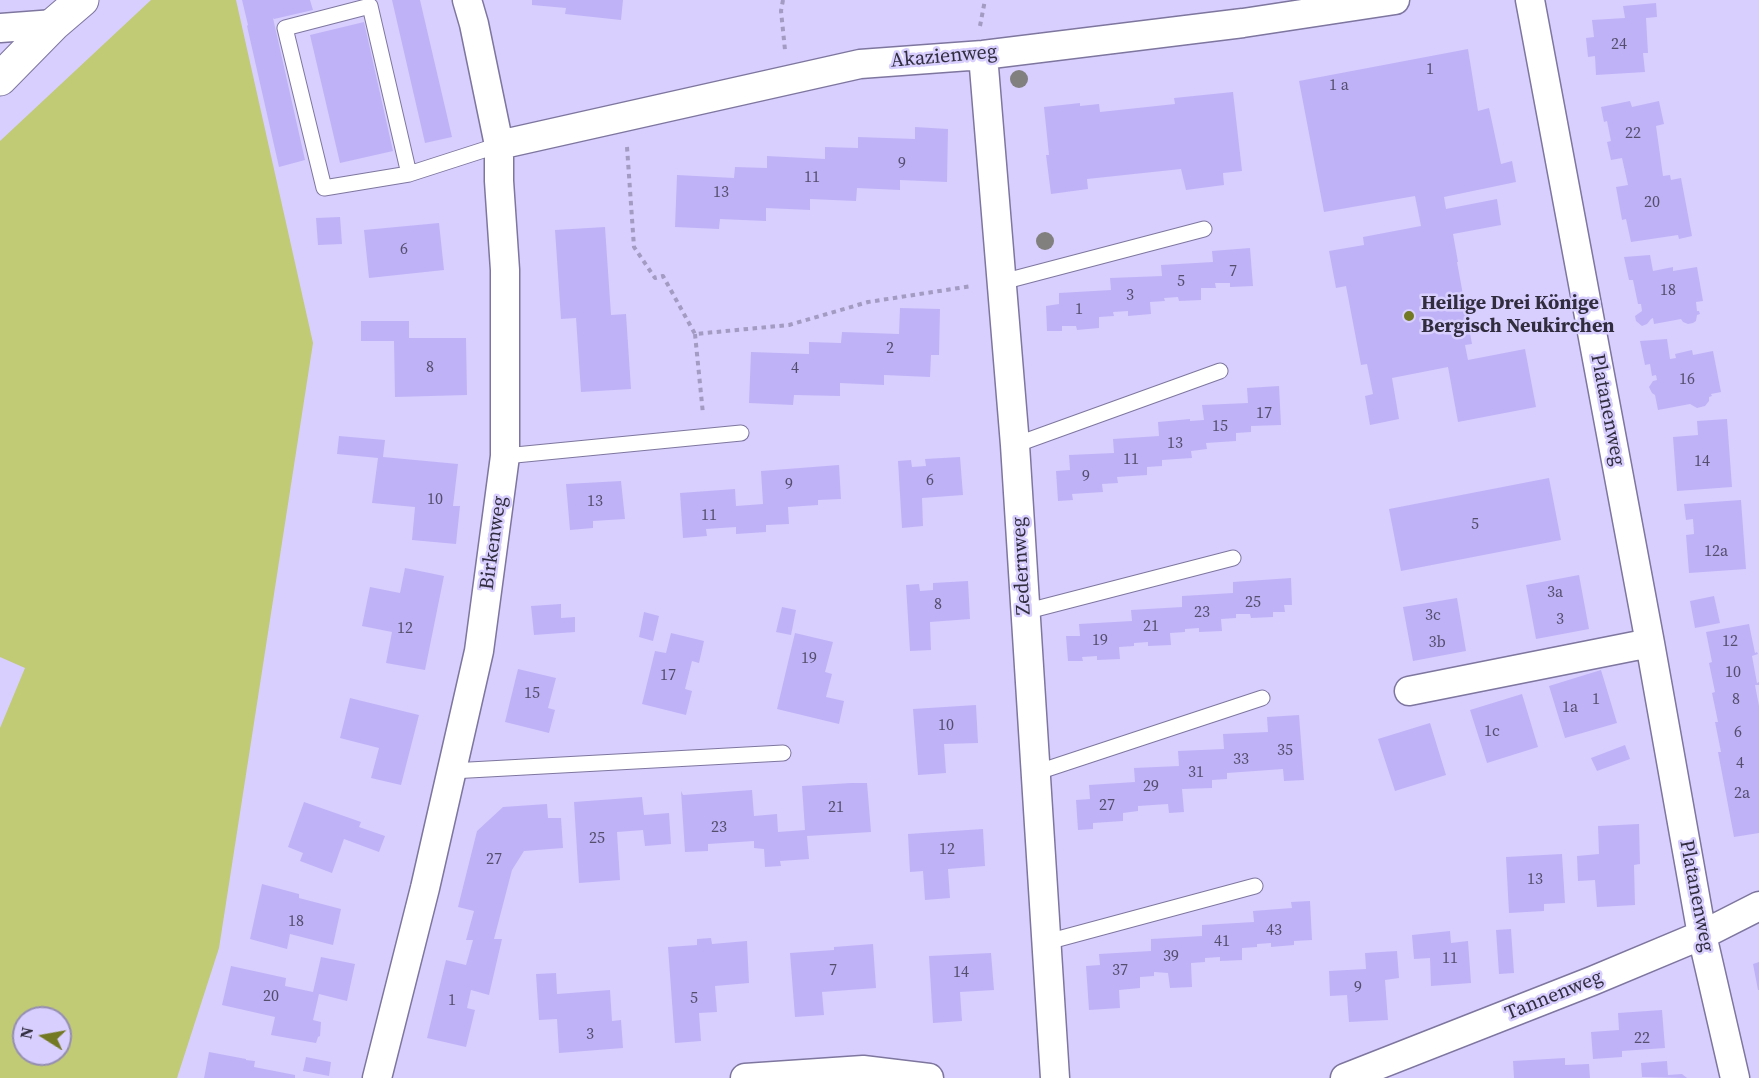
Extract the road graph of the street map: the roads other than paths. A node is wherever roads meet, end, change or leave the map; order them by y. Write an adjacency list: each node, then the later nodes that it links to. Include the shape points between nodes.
1 (82, 0): 5 (main road)
2 (467, 0): 9 (street, Birkenweg)
3 (1395, 0): 7 (street, Akazienweg)
4 (1530, 0): 19 (street, Platanenweg)
5 (54, 24): 6 (street); 8 (main road)
6 (0, 28)
7 (982, 55): 9 (street, Akazienweg, via 860,64); 12 (street, Zedernweg)
8 (0, 79)
9 (499, 145): 10 (lane); 16 (street, Birkenweg, via 505,270)
10 (410, 174): 10 (lane, via 370,6 285,28 324,188)
11 (1204, 229): 12 (lane)
12 (1002, 282): 15 (street, Zedernweg)
13 (1220, 371): 15 (lane)
14 (741, 434): 16 (lane)
15 (1015, 445): 18 (street, Zedernweg)
16 (506, 456): 23 (street, Birkenweg, via 479,651)
17 (1233, 558): 18 (lane)
18 (1024, 612): 24 (street, Zedernweg)
19 (1650, 643): 20 (street); 27 (street, Platanenweg)
20 (1409, 691)
21 (1262, 698): 24 (lane)
22 (783, 753): 23 (lane)
23 (451, 771): 29 (street, Birkenweg)
24 (1035, 773): 28 (street, Zedernweg)
25 (1255, 886): 28 (lane)
26 (1759, 906): 27 (street, Tannenweg)
27 (1702, 935): 33 (street, Tannenweg); 34 (street, Platanenweg)
28 (1047, 942): 32 (street, Zedernweg)
29 (377, 1078)
30 (746, 1078): 31 (street, via 863,1070)
31 (929, 1078)
32 (1055, 1078)
33 (1345, 1078)
34 (1735, 1078)

